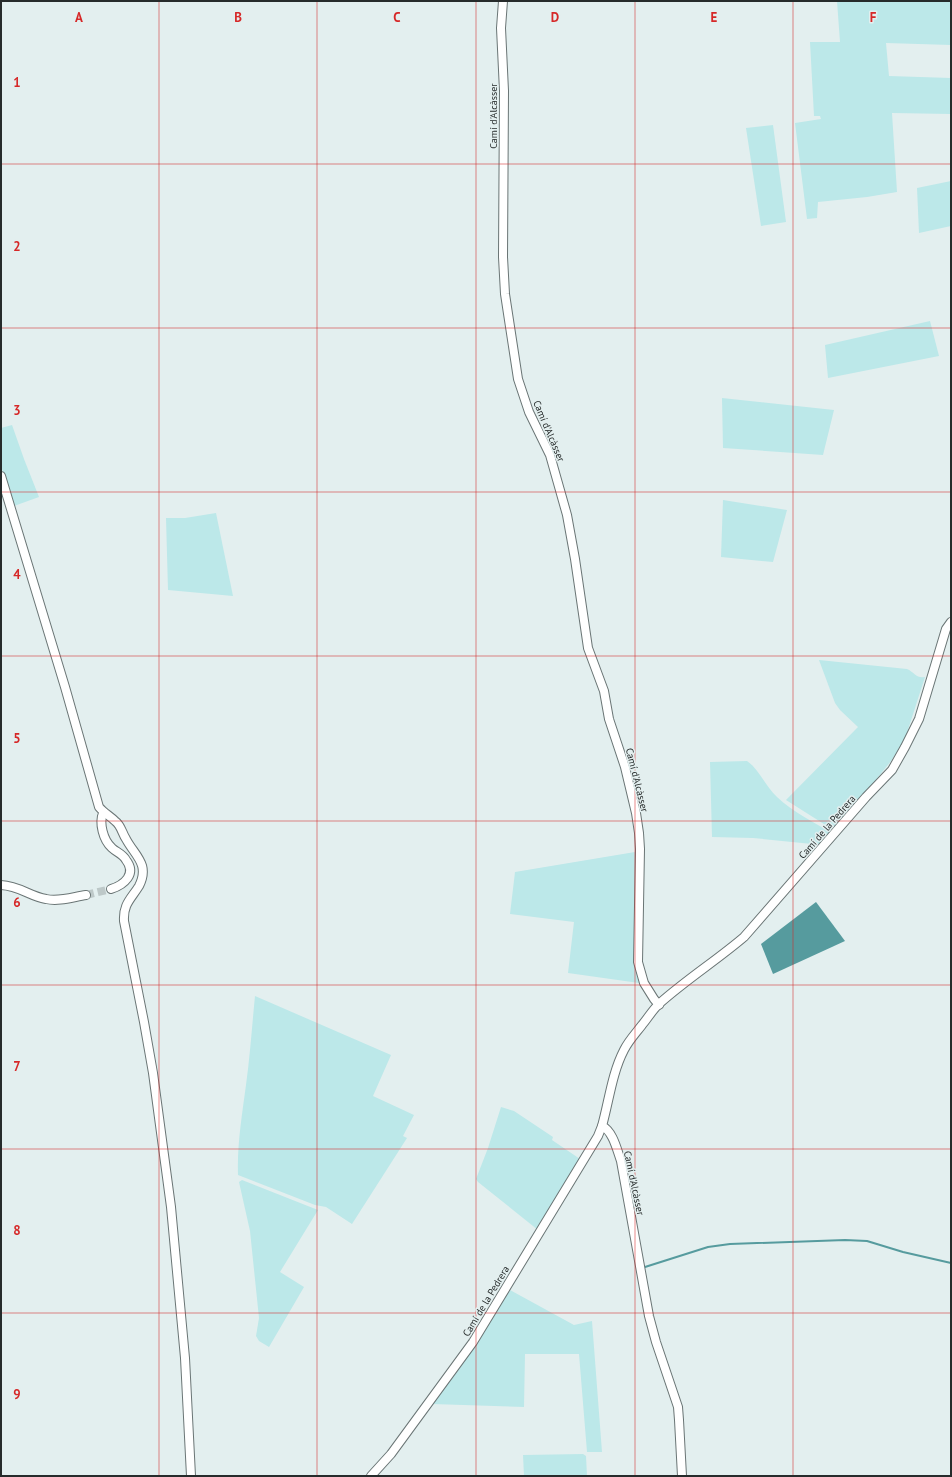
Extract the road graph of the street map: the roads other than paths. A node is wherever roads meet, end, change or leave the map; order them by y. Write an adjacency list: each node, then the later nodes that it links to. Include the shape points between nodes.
1 (502, 1): 8 (street, Camí d'Alcàsser, via 503,257 505,294 518,379 529,412 553,464 571,532 588,648 604,690 609,719 625,767 636,813 640,849 638,962 644,982)
2 (1, 476): 4 (street, via 97,801)
3 (951, 622): 8 (street, Camí de la Pedrera, via 946,629 919,719 892,770 744,937)
4 (103, 812): 6 (street, via 101,824 108,844 126,859 130,866 130,876 127,880); 10 (street, via 116,821 138,855 143,869 138,886 123,915 153,1073 171,1207 184,1351)
5 (1, 885): 7 (street, via 49,900)
6 (111, 889)
7 (86, 895)
8 (659, 1004): 9 (street, via 624,1049)
9 (602, 1126): 11 (street, Camí de la Pedrera, via 473,1342 391,1454); 12 (street, Camí d'Alcàsser, via 607,1128 614,1140 621,1160 649,1316 678,1407)
10 (191, 1476)
11 (371, 1476)
12 (682, 1476)

